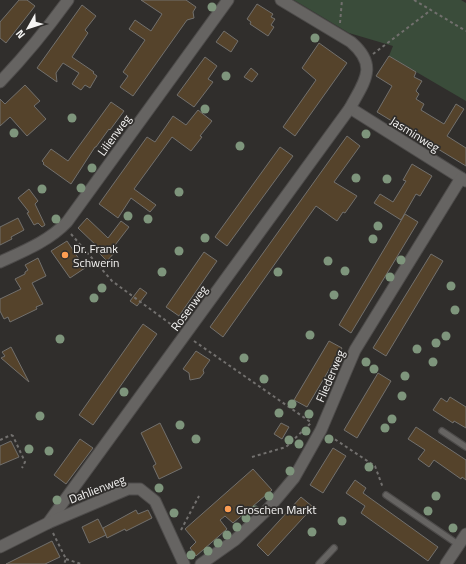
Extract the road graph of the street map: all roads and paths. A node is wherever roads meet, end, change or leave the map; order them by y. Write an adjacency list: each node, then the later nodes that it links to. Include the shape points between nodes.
1 (68, 0): 10 (street, via 22,60)
2 (228, 0): 14 (street, Lilienweg, via 67,222 44,241)
3 (281, 0): 8 (street)
4 (342, 0): 8 (path)
5 (414, 0): 6 (path)
6 (431, 10): 7 (path); 9 (path)
7 (466, 31)
8 (339, 35): 9 (street, via 358,49)
9 (365, 59): 11 (street, Rosenweg, via 368,67 364,82)
10 (0, 82)
11 (350, 108): 12 (street, Jasminweg); 15 (street, Rosenweg)
12 (464, 180): 17 (street, Fliederweg, via 355,350)
13 (68, 230): 15 (path, via 112,281)
14 (0, 262)
15 (186, 335): 16 (path); 25 (street, Rosenweg)
16 (311, 422): 17 (path); 21 (path, via 286,447)
17 (322, 430): 23 (path, via 375,466); 35 (street, Fliederweg, via 294,478 268,509 235,540)
18 (442, 431): 20 (lane)
19 (0, 440): 22 (path, via 13,436 25,462)
20 (466, 447)
21 (252, 457)
22 (22, 468)
23 (386, 495): 28 (lane)
24 (199, 496): 27 (path)
25 (48, 523): 27 (street, Dahlienweg, via 128,489 140,490 155,502); 29 (street, Rosenweg); 31 (path)
26 (466, 534): 28 (street)
27 (174, 543): 34 (street, Dahlienweg)
28 (459, 545): 37 (street)
29 (0, 547)
30 (334, 548): 36 (lane)
31 (66, 559): 32 (path); 33 (path)
32 (64, 564)
33 (81, 564)
34 (184, 564)
35 (201, 564)
36 (319, 564)
37 (446, 564)

